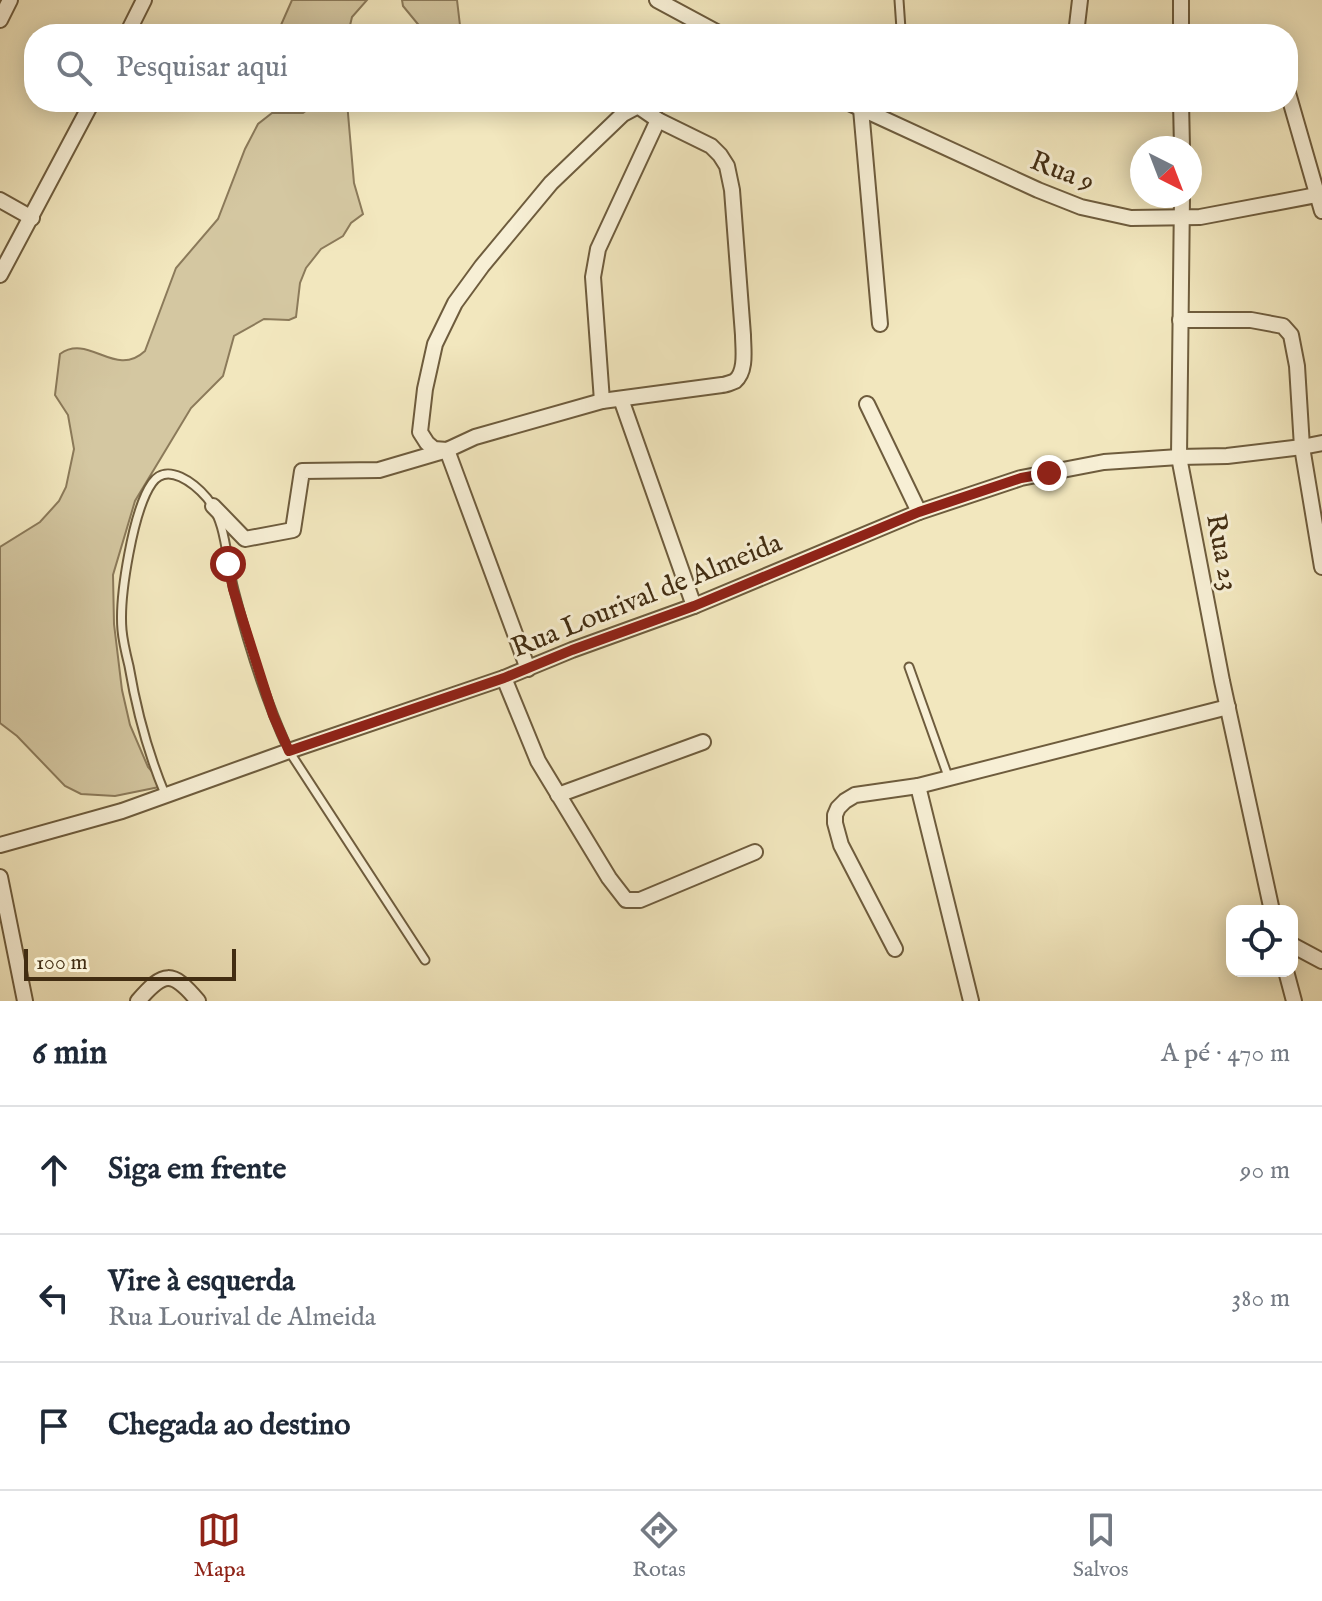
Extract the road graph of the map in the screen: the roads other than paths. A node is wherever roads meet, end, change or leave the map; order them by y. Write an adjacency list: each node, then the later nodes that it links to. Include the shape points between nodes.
1 (10, 0): 7 (street)
2 (144, 0): 8 (street)
3 (657, 0): 9 (street)
4 (899, 0): 10 (lane)
5 (1080, 0): 11 (street)
6 (1181, 0): 12 (street)
7 (0, 20)
8 (132, 24)
9 (701, 24)
10 (901, 24)
11 (1077, 24)
12 (1181, 24)
13 (87, 112): 26 (street)
14 (625, 112): 36 (street, via 551,183 455,303 435,344 420,422 427,443)
15 (646, 112): 20 (street)
16 (861, 112): 30 (street)
17 (868, 112): 27 (street, Rua 9, via 1081,207 1131,218)
18 (1181, 112): 21 (street)
19 (1294, 112): 22 (street)
20 (658, 120): 31 (street, via 711,146 727,166 744,359 733,382); 32 (street, via 598,249 593,277)
21 (1182, 136)
22 (1319, 194): 25 (street); 27 (street, Rua 9)
23 (0, 200): 26 (street)
24 (1182, 208): 27 (street, Rua 23)
25 (1322, 211)
26 (32, 218): 28 (street)
27 (1182, 219): 29 (street, Rua 23)
28 (0, 275)
29 (1180, 320): 35 (street, via 1251,320 1287,329 1295,348); 37 (street, Rua 23)
30 (880, 324)
31 (621, 399): 32 (street); 41 (street)
32 (602, 401): 36 (street)
33 (867, 404): 39 (street)
34 (1322, 443): 35 (street, Rua Lourival de Almeida)
35 (1302, 447): 37 (street, Rua Lourival de Almeida); 40 (street)
36 (447, 450): 38 (street, via 379,470 302,471 293,530 245,539); 43 (street)
37 (1179, 457): 39 (street, Rua Lourival de Almeida, via 1104,462 1021,478); 45 (street, Rua 23)
38 (213, 506): 47 (lane, via 264,689); 50 (lane, via 181,476 158,477 142,504 128,555 122,630 143,739)
39 (919, 512): 41 (street, Rua Lourival de Almeida)
40 (1322, 567)
41 (694, 606): 43 (street, Rua Lourival de Almeida)
42 (909, 667): 48 (lane)
43 (528, 669): 44 (street, Rua Lourival de Almeida)
44 (504, 678): 47 (street, Rua Lourival de Almeida); 51 (street)
45 (1228, 707): 48 (street); 55 (street, Rua 23)
46 (703, 742): 51 (street)
47 (289, 751): 50 (street, Rua Lourival de Almeida); 58 (lane)
48 (949, 779): 49 (street)
49 (918, 786): 57 (street, via 855,795 835,815 841,845); 64 (street)
50 (165, 795): 52 (street, Rua Lourival de Almeida)
51 (558, 795): 53 (street, via 626,900 640,900)
52 (0, 845)
53 (755, 852)
54 (0, 877): 61 (street)
55 (1271, 905)
56 (1298, 948): 59 (street)
57 (895, 949)
58 (425, 960)
59 (1322, 961)
60 (1288, 977): 65 (street)
61 (25, 1001)
62 (138, 1001): 63 (street, via 163,978 185,985)
63 (198, 1001)
64 (971, 1001)
65 (1294, 1001)

